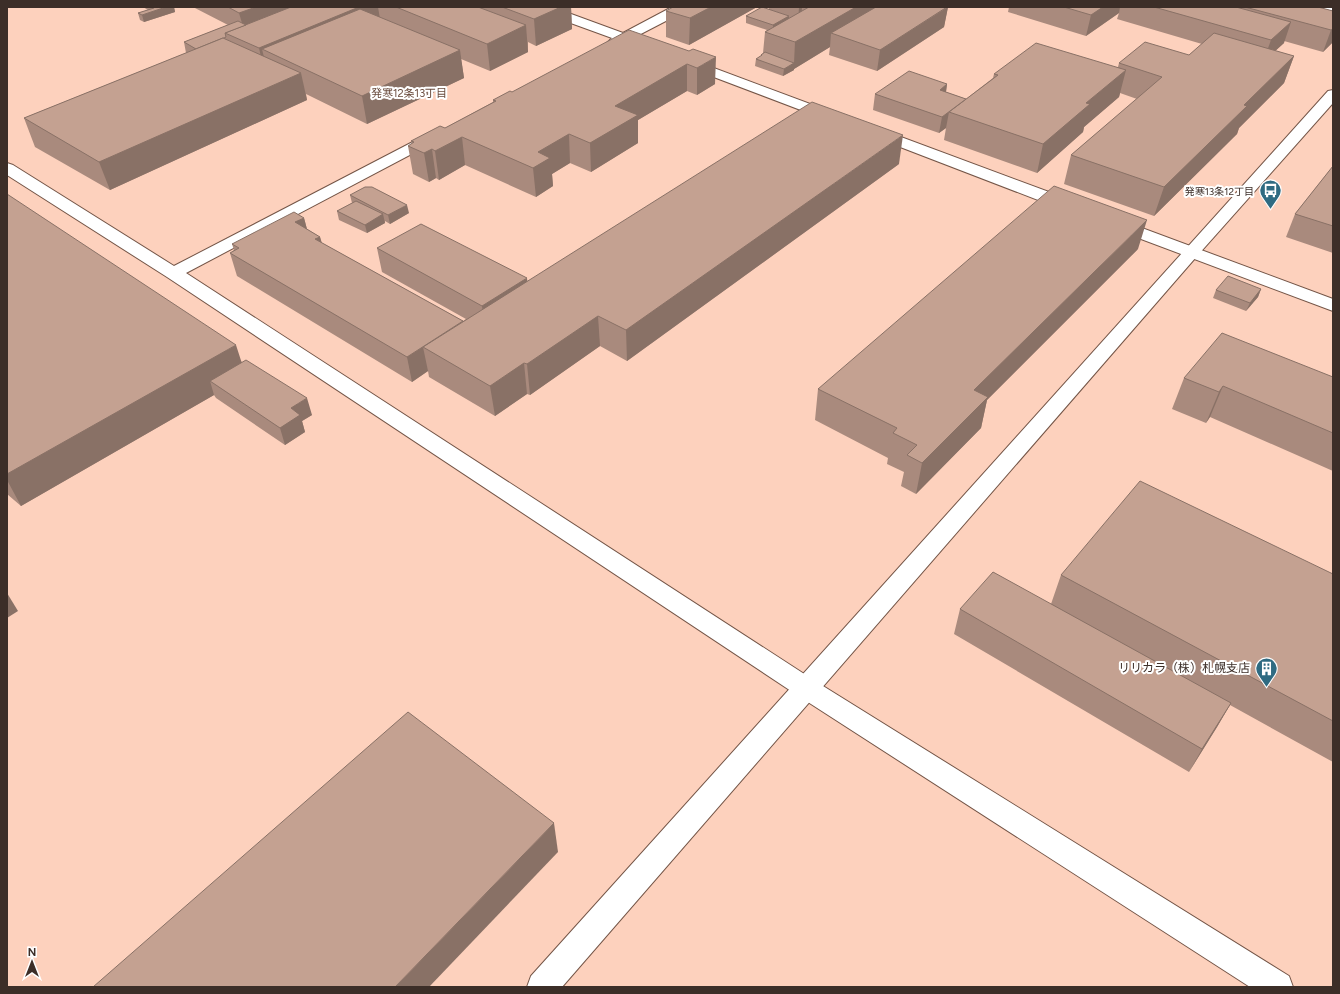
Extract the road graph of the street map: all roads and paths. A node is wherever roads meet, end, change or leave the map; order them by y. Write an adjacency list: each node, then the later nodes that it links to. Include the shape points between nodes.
1 (540, 7): 5 (street)
2 (682, 7): 5 (street)
3 (1328, 7): 4 (street)
4 (1333, 8)
5 (623, 38): 6 (street); 7 (street)
6 (602, 49)
7 (660, 52)
8 (675, 58): 10 (street)
9 (1333, 94): 16 (street)
10 (846, 122)
11 (861, 128): 14 (street)
12 (447, 130): 17 (street)
13 (7, 168): 17 (street)
14 (1085, 212)
15 (1100, 217): 16 (street)
16 (1191, 252): 18 (street); 19 (street)
17 (173, 273): 19 (street)
18 (1333, 306)
19 (806, 688): 20 (street); 21 (street)
20 (542, 987)
21 (1278, 987)

